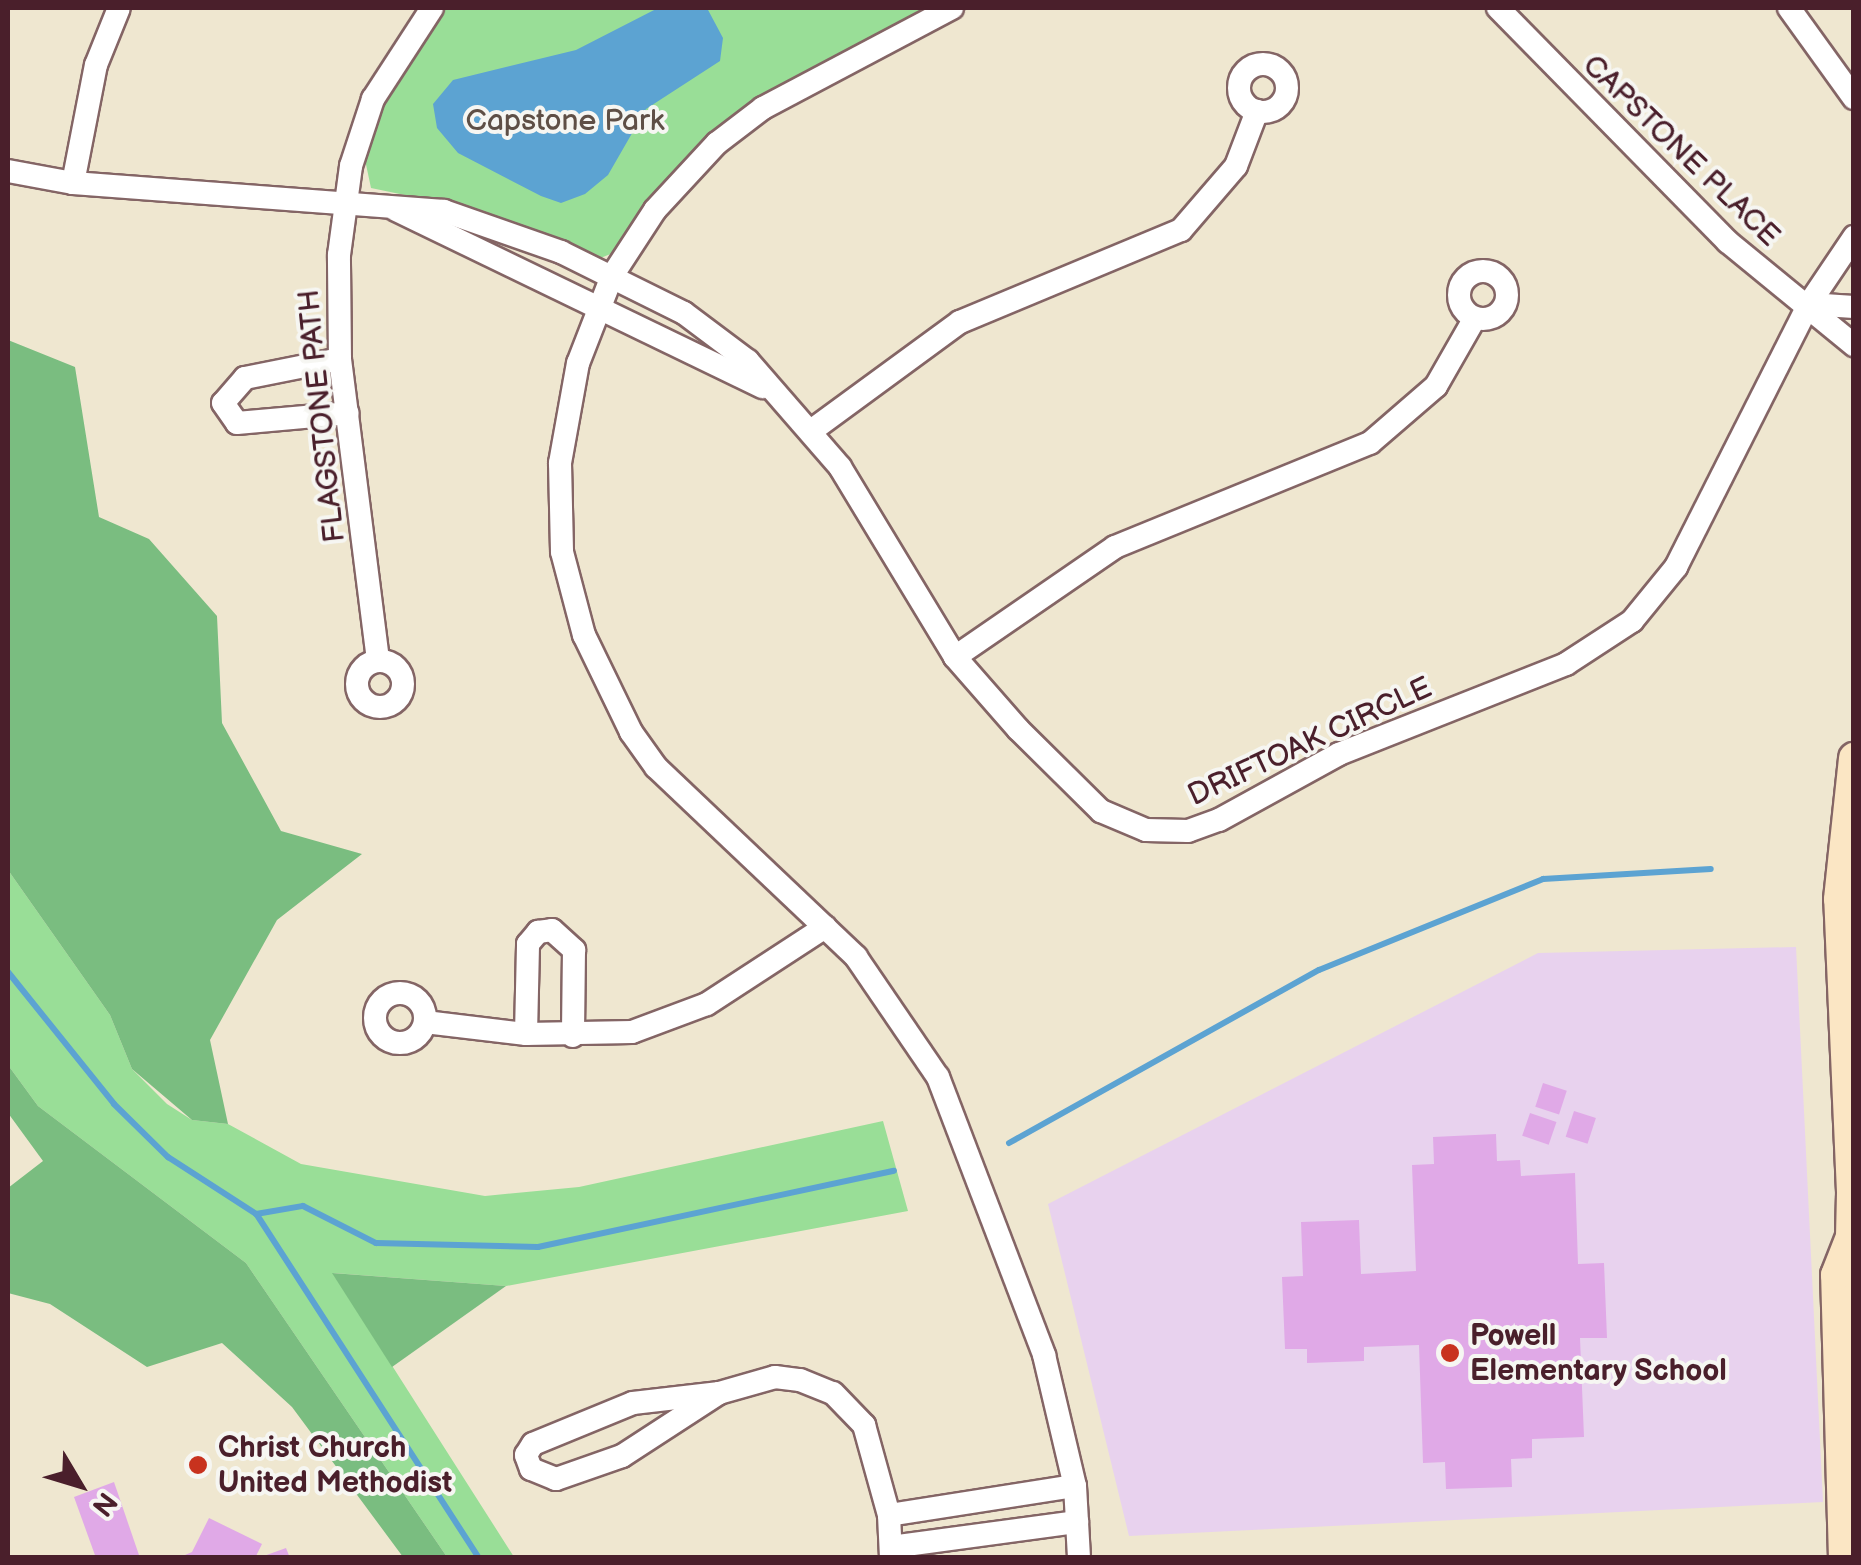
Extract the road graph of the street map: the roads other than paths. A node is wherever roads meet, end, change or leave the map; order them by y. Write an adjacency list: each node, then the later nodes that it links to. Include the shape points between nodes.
1 (118, 8): 9 (street, via 96,65)
2 (432, 8): 10 (street, FLAGSTONE PATH, via 373,99)
3 (952, 8): 13 (street, via 793,90 717,143 654,210)
4 (1498, 8): 14 (street, CAPSTONE PLACE, via 1728,242)
5 (1788, 8): 6 (street)
6 (1854, 98)
7 (1257, 111): 22 (street, via 1236,166 1181,230 960,322)
8 (8, 171): 9 (street)
9 (72, 183): 10 (street)
10 (346, 202): 11 (street); 19 (street, FLAGSTONE PATH, via 336,297)
11 (396, 210): 13 (street, DRIFTOAK CIRCLE, via 466,216); 16 (street, DRIFTOAK CIRCLE)
12 (1854, 236): 14 (street, DRIFTOAK CIRCLE)
13 (612, 276): 16 (street); 20 (street, DRIFTOAK CIRCLE, via 725,341)
14 (1809, 304): 15 (street); 18 (street, CAPSTONE PLACE); 23 (street, DRIFTOAK CIRCLE, via 1703,519 1676,567 1632,621 1566,664 1340,754 1219,820 1188,831 1146,830 1101,811)
15 (1854, 307)
16 (598, 312): 20 (street, DRIFTOAK CIRCLE); 26 (street, via 578,363 560,463 562,552 584,635 612,704 656,767)
17 (1475, 318): 23 (street, via 1436,386 1370,443 1116,546)
18 (1854, 344)
19 (340, 359): 21 (street, FLAGSTONE PATH); 21 (street, via 245,378 224,403 237,423)
20 (778, 395): 22 (street, DRIFTOAK CIRCLE)
21 (348, 413): 24 (street, FLAGSTONE PATH)
22 (811, 431): 23 (street, DRIFTOAK CIRCLE, via 859,494 908,587)
23 (956, 657)
24 (378, 660)
25 (1854, 758): 30 (street, via 1839,899)
26 (825, 927): 29 (street, via 708,1004 632,1032); 33 (street, via 891,1000 938,1077 1038,1338)
27 (425, 1022): 28 (street)
28 (526, 1034): 29 (street); 29 (street, via 528,944 538,932 552,930 574,950)
29 (573, 1036)
30 (1852, 1192): 31 (street)
31 (1852, 1240): 38 (street, via 1836,1275)
32 (719, 1393): 32 (street, via 634,1403 552,1432 526,1454 531,1470 556,1479 622,1456); 34 (street, via 775,1376 833,1393 864,1425)
33 (1074, 1486): 34 (street); 35 (street)
34 (889, 1515): 36 (street)
35 (1076, 1522): 36 (street); 37 (street)
36 (891, 1552)
37 (1078, 1558)
38 (1844, 1558)

